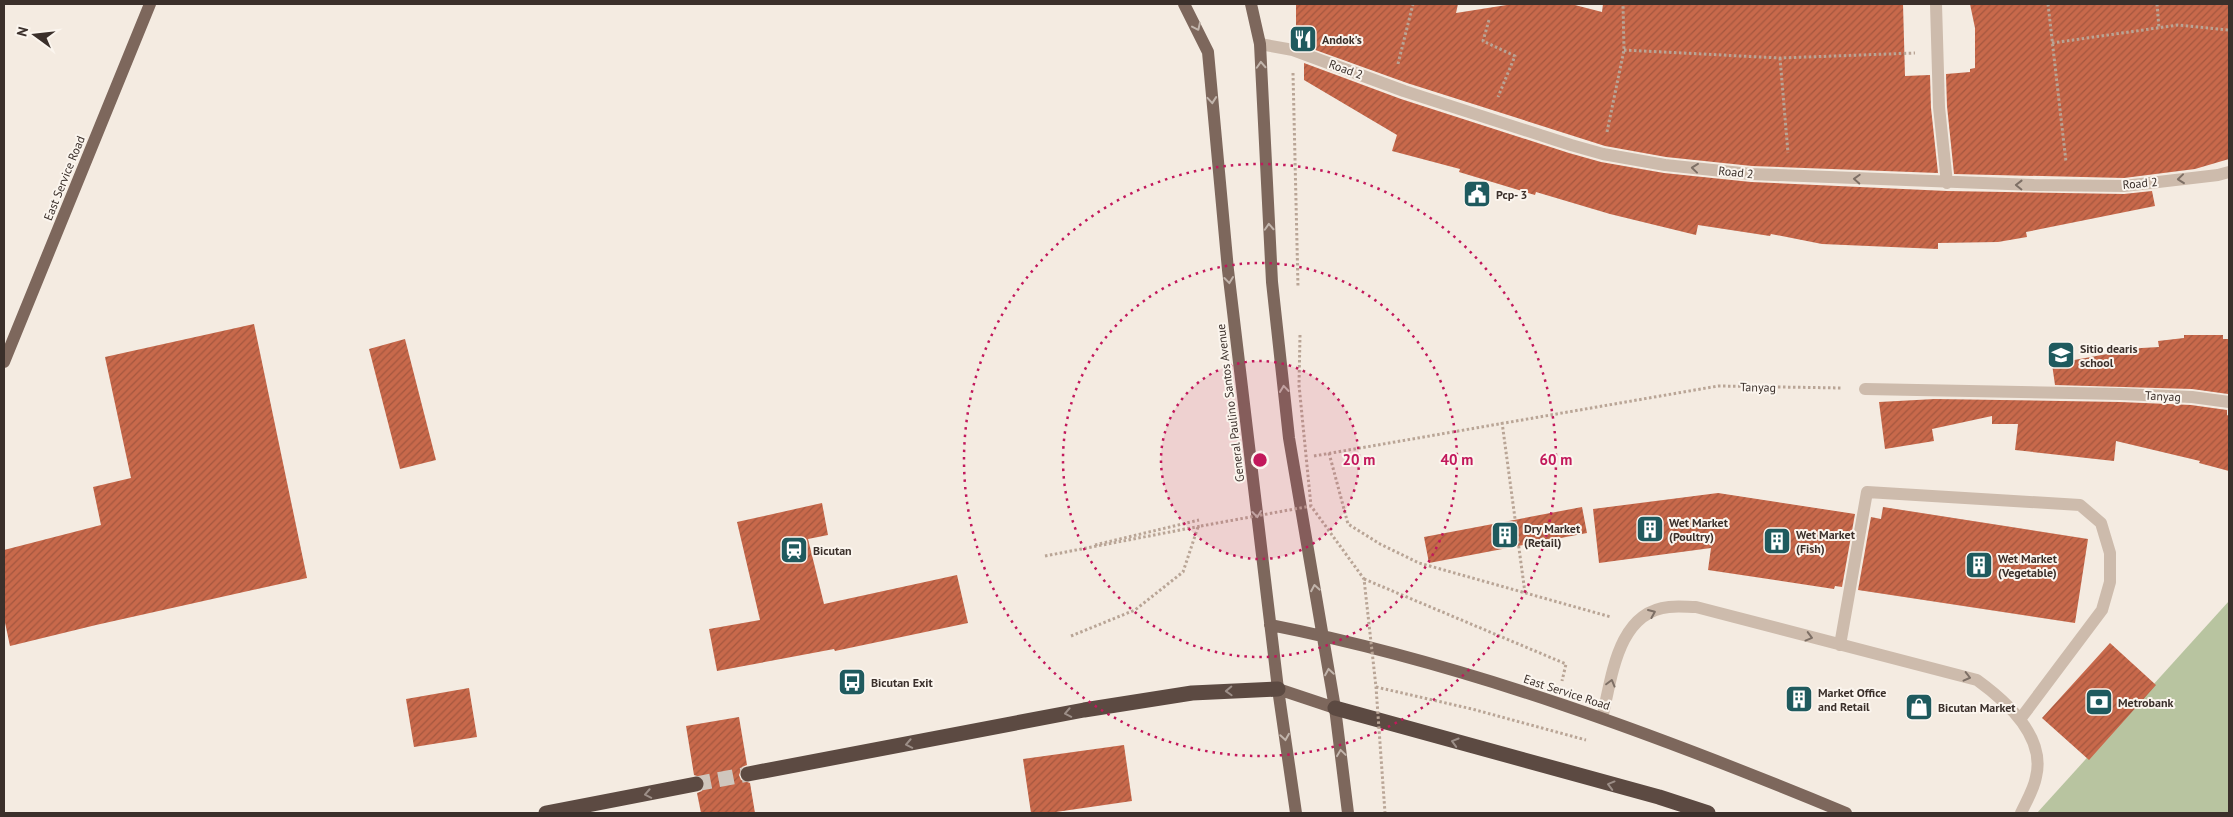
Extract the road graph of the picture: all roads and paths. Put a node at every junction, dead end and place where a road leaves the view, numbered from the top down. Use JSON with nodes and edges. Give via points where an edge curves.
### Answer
{"nodes":[{"id":1,"x":150,"y":4,"type":"edge"},
{"id":2,"x":1184,"y":4,"type":"edge"},
{"id":3,"x":1251,"y":4,"type":"edge"},
{"id":4,"x":1413,"y":4,"type":"edge"},
{"id":5,"x":1622,"y":4,"type":"edge"},
{"id":6,"x":1936,"y":4,"type":"edge"},
{"id":7,"x":2048,"y":4,"type":"edge"},
{"id":8,"x":2157,"y":4,"type":"edge"},
{"id":9,"x":1489,"y":20,"type":"dead end"},
{"id":10,"x":2159,"y":28,"type":"junction"},
{"id":11,"x":2229,"y":30,"type":"edge"},
{"id":12,"x":2052,"y":43,"type":"junction"},
{"id":13,"x":1260,"y":44,"type":"junction"},
{"id":14,"x":1624,"y":50,"type":"junction"},
{"id":15,"x":1938,"y":52,"type":"junction"},
{"id":16,"x":1780,"y":58,"type":"junction"},
{"id":17,"x":1293,"y":69,"type":"dead end"},
{"id":18,"x":1392,"y":86,"type":"junction"},
{"id":19,"x":1489,"y":119,"type":"junction"},
{"id":20,"x":1603,"y":154,"type":"junction"},
{"id":21,"x":2229,"y":172,"type":"edge"},
{"id":22,"x":1790,"y":176,"type":"junction"},
{"id":23,"x":1947,"y":183,"type":"junction"},
{"id":24,"x":2069,"y":185,"type":"junction"},
{"id":25,"x":1299,"y":296,"type":"dead end"},
{"id":26,"x":1299,"y":325,"type":"dead end"},
{"id":27,"x":4,"y":362,"type":"edge"},
{"id":28,"x":1865,"y":389,"type":"joint"},
{"id":29,"x":2229,"y":402,"type":"edge"},
{"id":30,"x":1502,"y":422,"type":"junction"},
{"id":31,"x":1328,"y":453,"type":"junction"},
{"id":32,"x":1292,"y":460,"type":"junction"},
{"id":33,"x":1311,"y":506,"type":"junction"},
{"id":34,"x":1199,"y":520,"type":"dead end"},
{"id":35,"x":1198,"y":527,"type":"junction"},
{"id":36,"x":1364,"y":579,"type":"junction"},
{"id":37,"x":1525,"y":593,"type":"junction"},
{"id":38,"x":1634,"y":623,"type":"junction"},
{"id":39,"x":1270,"y":625,"type":"junction"},
{"id":40,"x":1071,"y":636,"type":"dead end"},
{"id":41,"x":1324,"y":636,"type":"junction"},
{"id":42,"x":1840,"y":645,"type":"junction"},
{"id":43,"x":1566,"y":664,"type":"dead end"},
{"id":44,"x":1376,"y":687,"type":"junction"},
{"id":45,"x":1278,"y":689,"type":"junction"},
{"id":46,"x":1335,"y":708,"type":"junction"},
{"id":47,"x":1602,"y":718,"type":"junction"},
{"id":48,"x":2021,"y":718,"type":"junction"},
{"id":49,"x":748,"y":774,"type":"tunnel mouth"},
{"id":50,"x":696,"y":784,"type":"tunnel mouth"},
{"id":51,"x":1295,"y":809,"type":"edge"},
{"id":52,"x":546,"y":813,"type":"edge"},
{"id":53,"x":1348,"y":813,"type":"edge"},
{"id":54,"x":1385,"y":813,"type":"edge"},
{"id":55,"x":1708,"y":813,"type":"edge"},
{"id":56,"x":1846,"y":813,"type":"edge"},
{"id":57,"x":2021,"y":813,"type":"edge"}],
"edges":[{"from":1,"to":27,"type":"main road","name":"East Service Road"},
{"from":2,"to":39,"type":"main road","name":"General Paulino Santos Avenue","one_way":true,"via":[[1208,52],[1228,270]]},
{"from":3,"to":13,"type":"main road"},
{"from":4,"to":18,"type":"path"},
{"from":5,"to":14,"type":"path"},
{"from":6,"to":15,"type":"street"},
{"from":7,"to":12,"type":"path"},
{"from":8,"to":10,"type":"path"},
{"from":9,"to":19,"type":"path","via":[[1483,41],[1515,56]]},
{"from":10,"to":11,"type":"path","via":[[2178,25]]},
{"from":10,"to":12,"type":"path"},
{"from":12,"to":24,"type":"path"},
{"from":13,"to":18,"type":"street","name":"Road 2","via":[[1293,50]]},
{"from":32,"to":13,"type":"main road","one_way":true,"via":[[1272,282]]},
{"from":14,"to":16,"type":"path"},
{"from":14,"to":20,"type":"path"},
{"from":15,"to":16,"type":"path"},
{"from":15,"to":23,"type":"street","via":[[1939,107]]},
{"from":16,"to":22,"type":"path"},
{"from":17,"to":25,"type":"path"},
{"from":18,"to":19,"type":"street","name":"Road 2"},
{"from":19,"to":20,"type":"street","name":"Road 2"},
{"from":22,"to":20,"type":"street","name":"Road 2","one_way":true,"via":[[1665,165]]},
{"from":21,"to":24,"type":"street","name":"Road 2","one_way":true,"via":[[2124,186]]},
{"from":23,"to":22,"type":"street","name":"Road 2","one_way":true},
{"from":24,"to":23,"type":"street","name":"Road 2","one_way":true},
{"from":26,"to":33,"type":"path","bridge":true,"via":[[1299,385]]},
{"from":28,"to":29,"type":"street","name":"Tanyag","via":[[2120,394]]},
{"from":28,"to":30,"type":"path","name":"Tanyag","via":[[1718,386]]},
{"from":30,"to":31,"type":"path","name":"Tanyag"},
{"from":30,"to":37,"type":"path"},
{"from":31,"to":32,"type":"path","name":"Tanyag"},
{"from":31,"to":37,"type":"path","via":[[1348,524],[1419,563]]},
{"from":41,"to":32,"type":"main road","one_way":true},
{"from":33,"to":35,"type":"path","bridge":true},
{"from":33,"to":36,"type":"path","bridge":true},
{"from":34,"to":35,"type":"path","via":[[1045,556]]},
{"from":35,"to":40,"type":"path","via":[[1183,572],[1135,610]]},
{"from":36,"to":43,"type":"path"},
{"from":36,"to":44,"type":"path","bridge":true},
{"from":37,"to":38,"type":"path"},
{"from":38,"to":42,"type":"street","one_way":true,"via":[[1648,613],[1668,606],[1696,608]]},
{"from":47,"to":38,"type":"street","one_way":true,"via":[[1620,647]]},
{"from":39,"to":41,"type":"main road","name":"East Service Road"},
{"from":39,"to":45,"type":"main road","name":"General Paulino Santos Avenue"},
{"from":46,"to":41,"type":"main road","one_way":true},
{"from":41,"to":47,"type":"main road","name":"East Service Road"},
{"from":42,"to":48,"type":"street","one_way":true,"via":[[1977,680],[2000,696]]},
{"from":42,"to":48,"type":"street","via":[[1866,492],[2080,505],[2101,523],[2110,553],[2110,582],[2102,610]]},
{"from":44,"to":47,"type":"path","via":[[1589,741]]},
{"from":44,"to":54,"type":"path","bridge":true},
{"from":45,"to":46,"type":"main road"},
{"from":45,"to":49,"type":"highway","one_way":true,"via":[[1192,693],[1084,710]]},
{"from":45,"to":51,"type":"main road","name":"General Paulino Santos Avenue","one_way":true},
{"from":53,"to":46,"type":"main road","one_way":true},
{"from":55,"to":46,"type":"highway","one_way":true},
{"from":47,"to":56,"type":"main road","name":"East Service Road"},
{"from":48,"to":57,"type":"street","via":[[2038,758],[2036,777]]},
{"from":50,"to":52,"type":"highway","one_way":true}]}
